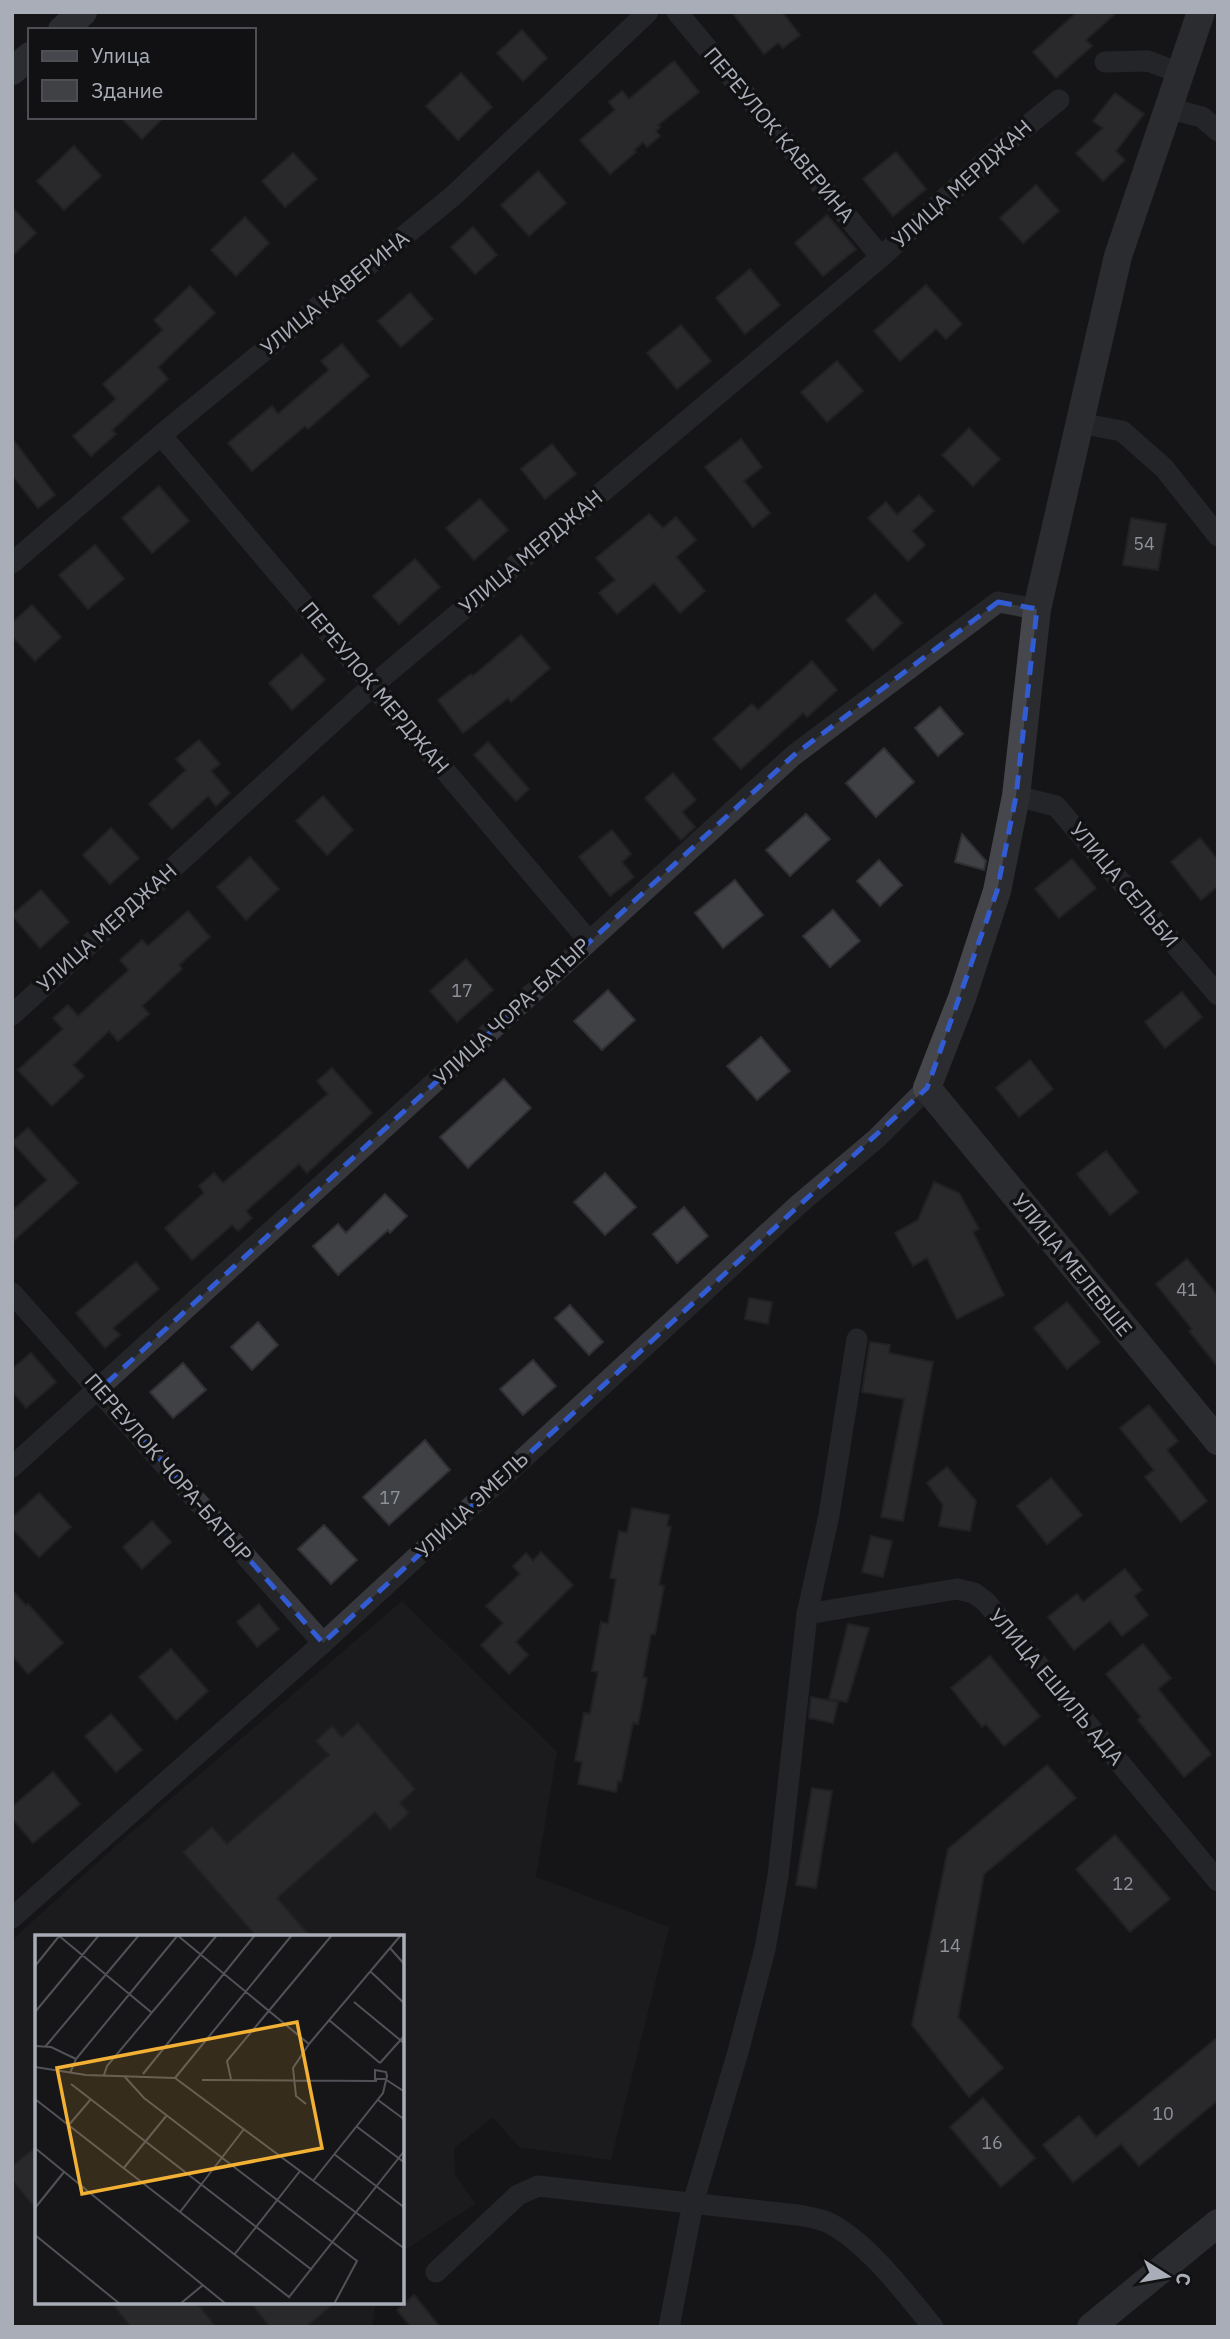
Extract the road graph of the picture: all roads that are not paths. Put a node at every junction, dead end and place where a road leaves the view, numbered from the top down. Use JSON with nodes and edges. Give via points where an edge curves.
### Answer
{"nodes":[{"id":1,"x":83,"y":12,"type":"edge"},
{"id":2,"x":648,"y":12,"type":"edge"},
{"id":3,"x":677,"y":12,"type":"edge"},
{"id":4,"x":1201,"y":12,"type":"edge"},
{"id":5,"x":64,"y":28,"type":"edge"},
{"id":6,"x":28,"y":58,"type":"edge"},
{"id":7,"x":1105,"y":62,"type":"dead end"},
{"id":8,"x":12,"y":71,"type":"edge"},
{"id":9,"x":1180,"y":73,"type":"junction"},
{"id":10,"x":1059,"y":100,"type":"dead end"},
{"id":11,"x":1167,"y":108,"type":"junction"},
{"id":12,"x":1218,"y":131,"type":"edge"},
{"id":13,"x":881,"y":257,"type":"junction"},
{"id":14,"x":1079,"y":423,"type":"junction"},
{"id":15,"x":161,"y":435,"type":"junction"},
{"id":16,"x":1218,"y":536,"type":"edge"},
{"id":17,"x":12,"y":563,"type":"edge"},
{"id":18,"x":1037,"y":609,"type":"junction"},
{"id":19,"x":372,"y":686,"type":"junction"},
{"id":20,"x":1016,"y":796,"type":"junction"},
{"id":21,"x":589,"y":940,"type":"junction"},
{"id":22,"x":1218,"y":996,"type":"edge"},
{"id":23,"x":12,"y":1015,"type":"edge"},
{"id":24,"x":927,"y":1088,"type":"junction"},
{"id":25,"x":12,"y":1293,"type":"edge"},
{"id":26,"x":857,"y":1339,"type":"dead end"},
{"id":27,"x":99,"y":1390,"type":"junction"},
{"id":28,"x":1218,"y":1441,"type":"edge"},
{"id":29,"x":12,"y":1467,"type":"edge"},
{"id":30,"x":807,"y":1614,"type":"junction"},
{"id":31,"x":323,"y":1643,"type":"junction"},
{"id":32,"x":1218,"y":1881,"type":"edge"},
{"id":33,"x":12,"y":1918,"type":"edge"},
{"id":34,"x":693,"y":2203,"type":"junction"},
{"id":35,"x":1218,"y":2224,"type":"edge"},
{"id":36,"x":436,"y":2272,"type":"dead end"},
{"id":37,"x":669,"y":2327,"type":"edge"},
{"id":38,"x":933,"y":2327,"type":"edge"},
{"id":39,"x":1091,"y":2327,"type":"edge"}],
"edges":[{"from":1,"to":5,"type":"street"},
{"from":2,"to":15,"type":"street","name":"УЛИЦА КАВЕРИНА","via":[[453,196]]},
{"from":3,"to":13,"type":"street","name":"ПЕРЕУЛОК КАВЕРИНА"},
{"from":4,"to":9,"type":"street"},
{"from":6,"to":8,"type":"street"},
{"from":7,"to":9,"type":"street","via":[[1148,61]]},
{"from":9,"to":11,"type":"street"},
{"from":10,"to":13,"type":"street","name":"УЛИЦА МЕРДЖАН"},
{"from":11,"to":12,"type":"street","via":[[1202,117]]},
{"from":11,"to":14,"type":"street","via":[[1118,256]]},
{"from":13,"to":19,"type":"street","name":"УЛИЦА МЕРДЖАН"},
{"from":14,"to":16,"type":"street","via":[[1122,431],[1164,468]]},
{"from":14,"to":18,"type":"street"},
{"from":15,"to":17,"type":"street","name":"УЛИЦА КАВЕРИНА"},
{"from":15,"to":19,"type":"street","name":"ПЕРЕУЛОК МЕРДЖАН"},
{"from":18,"to":20,"type":"street"},
{"from":18,"to":21,"type":"street","name":"УЛИЦА ЧОРА-БАТЫР","via":[[998,602],[794,755]]},
{"from":19,"to":21,"type":"street","name":"ПЕРЕУЛОК МЕРДЖАН"},
{"from":19,"to":23,"type":"street","name":"УЛИЦА МЕРДЖАН"},
{"from":20,"to":22,"type":"street","name":"УЛИЦА СЕЛЬБИ","via":[[1056,806]]},
{"from":20,"to":24,"type":"street","via":[[997,891]]},
{"from":21,"to":27,"type":"street","name":"УЛИЦА ЧОРА-БАТЫР"},
{"from":24,"to":28,"type":"street","name":"УЛИЦА МЕЛЕВШЕ"},
{"from":24,"to":31,"type":"street","name":"УЛИЦА ЭМЕЛЬ"},
{"from":25,"to":27,"type":"street","name":"ПЕРЕУЛОК ЧОРА-БАТЫР"},
{"from":26,"to":30,"type":"street","via":[[829,1515]]},
{"from":27,"to":29,"type":"street","name":"УЛИЦА ЧОРА-БАТЫР"},
{"from":27,"to":31,"type":"street","name":"ПЕРЕУЛОК ЧОРА-БАТЫР"},
{"from":30,"to":32,"type":"street","name":"УЛИЦА ЕШИЛЬ АДА","via":[[957,1589],[974,1593]]},
{"from":30,"to":34,"type":"street","via":[[778,1876],[765,1949]]},
{"from":31,"to":33,"type":"street","name":"УЛИЦА ЭМЕЛЬ"},
{"from":34,"to":36,"type":"street","via":[[538,2186],[518,2195]]},
{"from":34,"to":37,"type":"street"},
{"from":34,"to":38,"type":"street","via":[[828,2222],[851,2236]]},
{"from":35,"to":39,"type":"street"}]}
